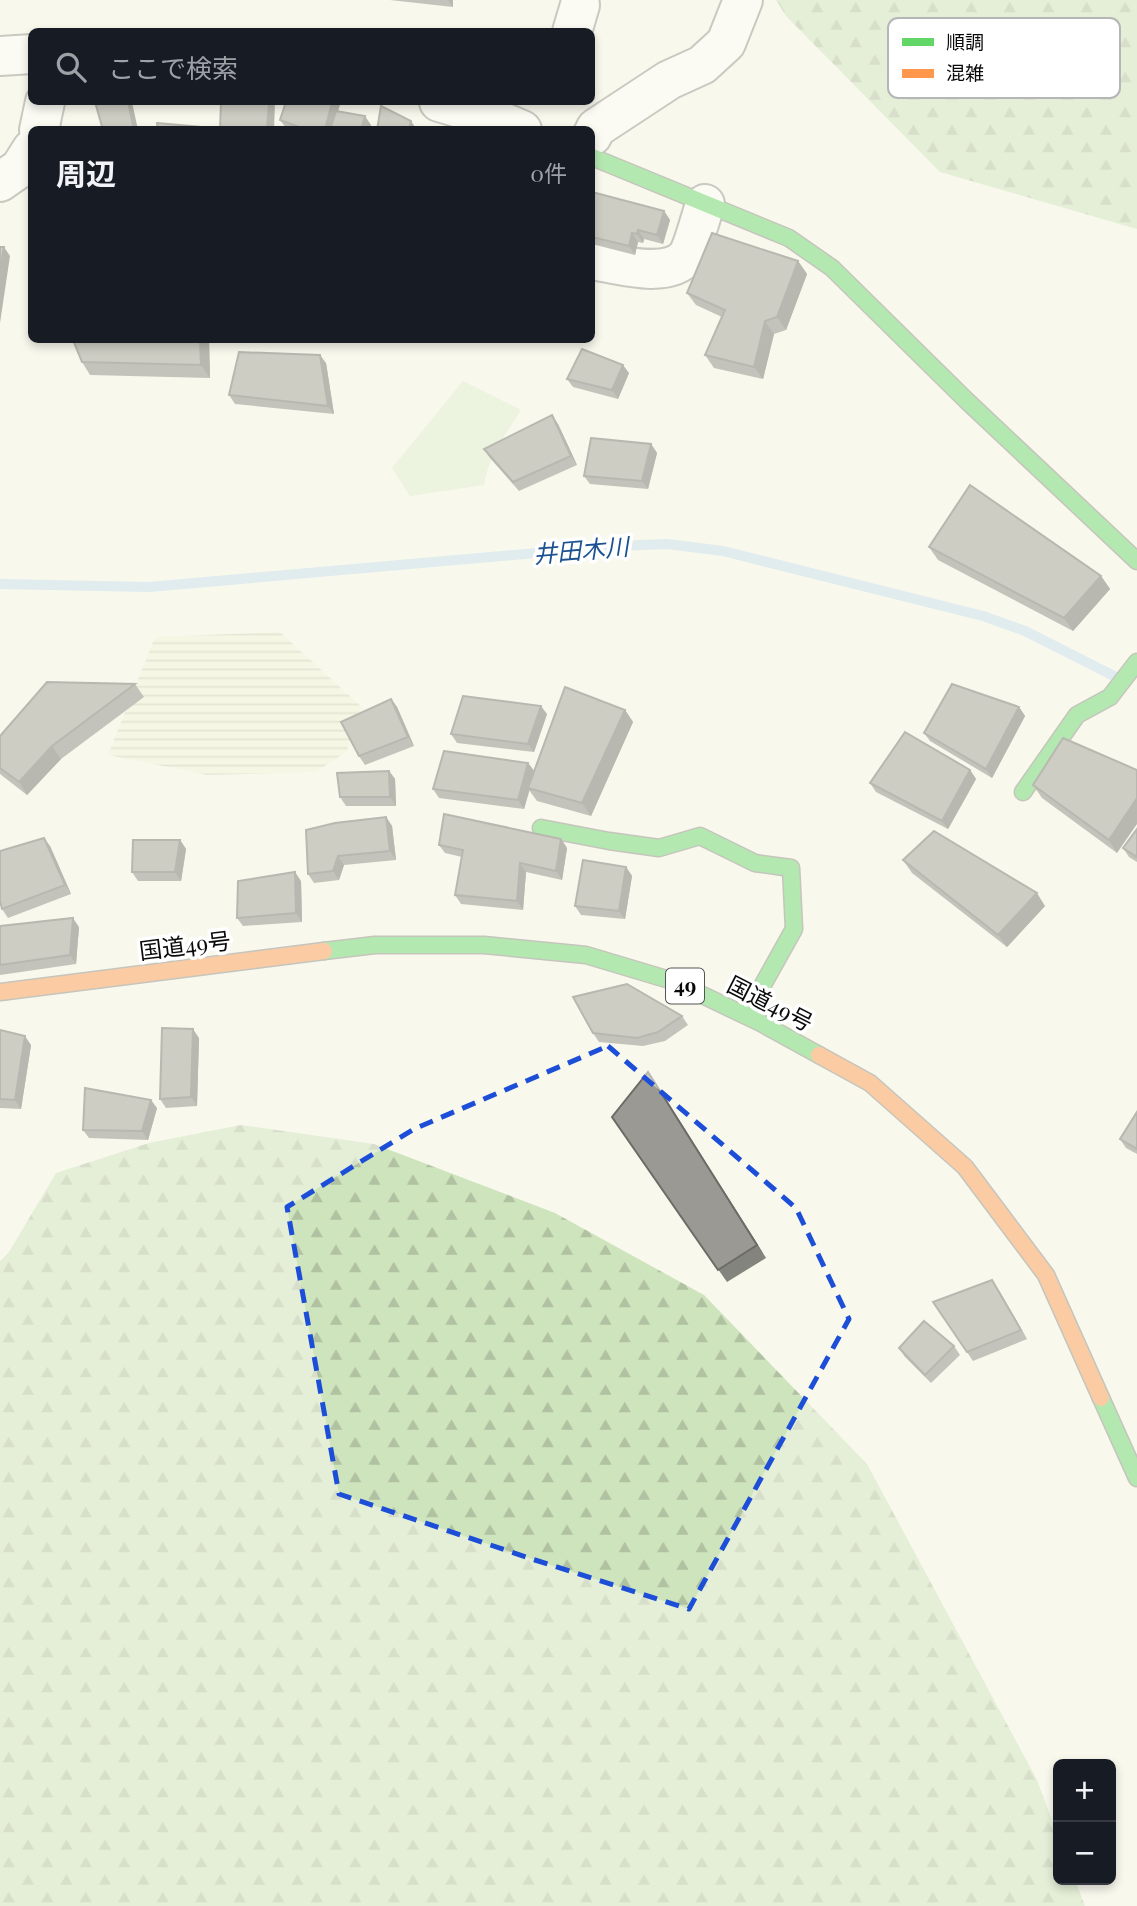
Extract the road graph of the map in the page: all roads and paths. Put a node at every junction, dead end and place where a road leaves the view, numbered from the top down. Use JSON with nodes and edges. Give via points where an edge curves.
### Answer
{"nodes":[{"id":1,"x":743,"y":0,"type":"edge"},
{"id":2,"x":28,"y":54,"type":"edge"},
{"id":3,"x":0,"y":57,"type":"edge"},
{"id":4,"x":44,"y":105,"type":"edge"},
{"id":5,"x":454,"y":105,"type":"edge"},
{"id":6,"x":514,"y":117,"type":"edge"},
{"id":7,"x":40,"y":126,"type":"edge"},
{"id":8,"x":595,"y":131,"type":"edge"},
{"id":9,"x":28,"y":155,"type":"edge"},
{"id":10,"x":595,"y":158,"type":"edge"},
{"id":11,"x":0,"y":182,"type":"edge"},
{"id":12,"x":705,"y":204,"type":"junction"},
{"id":13,"x":595,"y":261,"type":"edge"},
{"id":14,"x":1137,"y":561,"type":"edge"},
{"id":15,"x":1134,"y":666,"type":"edge"},
{"id":16,"x":1023,"y":792,"type":"dead end"},
{"id":17,"x":541,"y":828,"type":"dead end"},
{"id":18,"x":0,"y":992,"type":"edge"},
{"id":19,"x":746,"y":1016,"type":"junction"},
{"id":20,"x":1137,"y":1478,"type":"edge"}],
"edges":[{"from":1,"to":8,"type":"street","via":[[726,43],[702,65],[669,80]]},
{"from":2,"to":3,"type":"street"},
{"from":4,"to":7,"type":"street"},
{"from":5,"to":6,"type":"street"},
{"from":9,"to":11,"type":"street","via":[[20,168]]},
{"from":10,"to":12,"type":"main road"},
{"from":12,"to":13,"type":"street","via":[[688,256],[673,266],[648,270]]},
{"from":12,"to":14,"type":"main road","via":[[789,238],[832,268]]},
{"from":15,"to":16,"type":"main road","via":[[1110,697],[1077,715]]},
{"from":17,"to":19,"type":"main road","via":[[659,848],[700,836],[755,863],[791,868],[794,929]]},
{"from":18,"to":19,"type":"main road","name":"国道49号","number":"49","via":[[375,945],[484,945],[586,955],[673,981]]},
{"from":19,"to":20,"type":"main road","name":"国道49号","number":"49","via":[[870,1083],[965,1167],[1046,1275]]}]}
